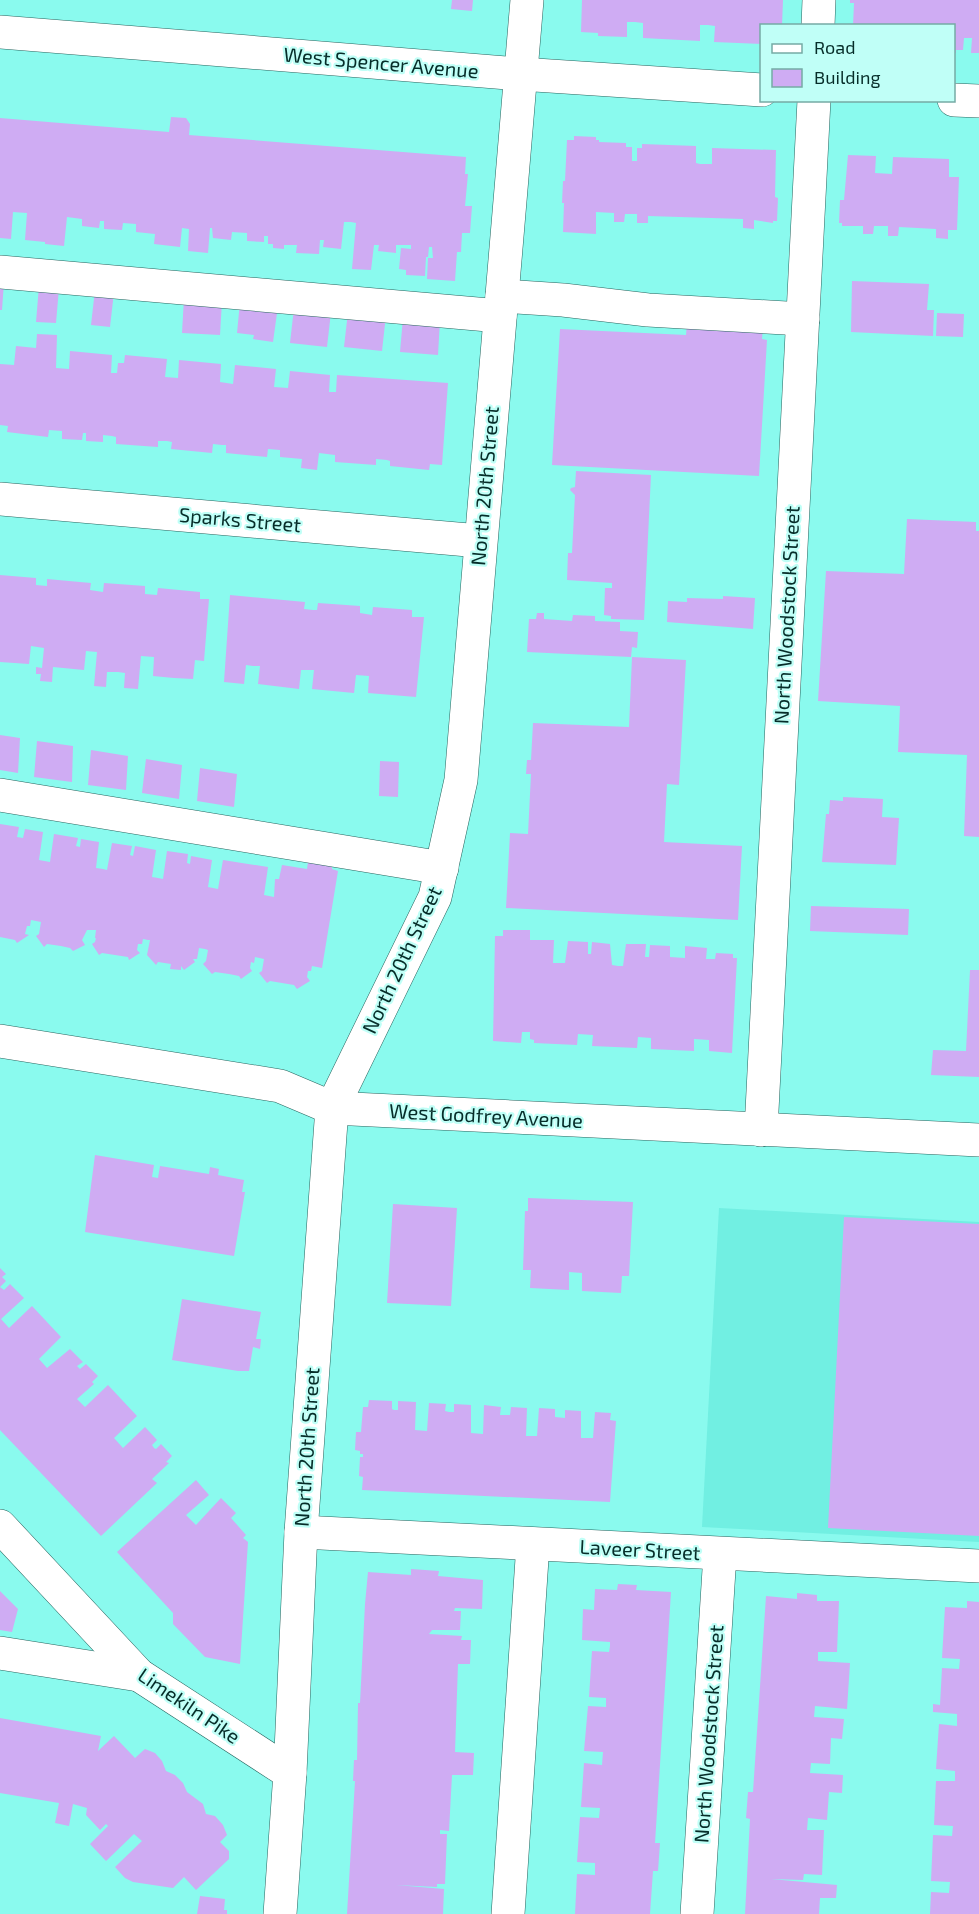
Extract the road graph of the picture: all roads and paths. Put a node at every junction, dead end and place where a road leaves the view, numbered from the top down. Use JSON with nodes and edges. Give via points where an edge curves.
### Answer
{"nodes":[{"id":1,"x":527,"y":0,"type":"edge"},
{"id":2,"x":819,"y":0,"type":"edge"},
{"id":3,"x":818,"y":24,"type":"edge"},
{"id":4,"x":0,"y":32,"type":"edge"},
{"id":5,"x":520,"y":74,"type":"junction"},
{"id":6,"x":760,"y":90,"type":"edge"},
{"id":7,"x":955,"y":100,"type":"edge"},
{"id":8,"x":979,"y":101,"type":"edge"},
{"id":9,"x":814,"y":102,"type":"edge"},
{"id":10,"x":0,"y":272,"type":"edge"},
{"id":11,"x":501,"y":306,"type":"junction"},
{"id":12,"x":803,"y":319,"type":"junction"},
{"id":13,"x":0,"y":499,"type":"edge"},
{"id":14,"x":480,"y":541,"type":"junction"},
{"id":15,"x":0,"y":795,"type":"edge"},
{"id":16,"x":442,"y":868,"type":"junction"},
{"id":17,"x":0,"y":1041,"type":"edge"},
{"id":18,"x":332,"y":1108,"type":"junction"},
{"id":19,"x":761,"y":1130,"type":"junction"},
{"id":20,"x":979,"y":1140,"type":"edge"},
{"id":21,"x":0,"y":1526,"type":"edge"},
{"id":22,"x":301,"y":1532,"type":"junction"},
{"id":23,"x":533,"y":1544,"type":"junction"},
{"id":24,"x":720,"y":1554,"type":"junction"},
{"id":25,"x":979,"y":1566,"type":"edge"},
{"id":26,"x":0,"y":1653,"type":"edge"},
{"id":27,"x":139,"y":1675,"type":"junction"},
{"id":28,"x":290,"y":1773,"type":"junction"},
{"id":29,"x":280,"y":1914,"type":"edge"},
{"id":30,"x":508,"y":1914,"type":"edge"},
{"id":31,"x":697,"y":1914,"type":"edge"}],
"edges":[{"from":1,"to":5,"type":"street","name":"North 20th Street"},
{"from":2,"to":3,"type":"street"},
{"from":4,"to":5,"type":"street","name":"West Spencer Avenue"},
{"from":5,"to":6,"type":"street","name":"West Spencer Avenue"},
{"from":5,"to":11,"type":"street","name":"North 20th Street"},
{"from":7,"to":8,"type":"street"},
{"from":9,"to":12,"type":"street","name":"North Woodstock Street"},
{"from":10,"to":11,"type":"street"},
{"from":11,"to":12,"type":"street","via":[[573,301],[648,310]]},
{"from":11,"to":14,"type":"street","name":"North 20th Street"},
{"from":12,"to":19,"type":"street","name":"North Woodstock Street"},
{"from":13,"to":14,"type":"street","name":"Sparks Street"},
{"from":14,"to":16,"type":"street","name":"North 20th Street","via":[[461,780]]},
{"from":15,"to":16,"type":"street"},
{"from":16,"to":18,"type":"street","name":"North 20th Street","via":[[435,897]]},
{"from":17,"to":18,"type":"street","name":"West Godfrey Avenue","via":[[280,1086]]},
{"from":18,"to":19,"type":"street","name":"West Godfrey Avenue"},
{"from":18,"to":22,"type":"street","name":"North 20th Street"},
{"from":19,"to":20,"type":"street","name":"West Godfrey Avenue"},
{"from":21,"to":27,"type":"street","name":"Limekiln Pike"},
{"from":22,"to":23,"type":"street","name":"Laveer Street"},
{"from":22,"to":28,"type":"street","name":"North 20th Street"},
{"from":23,"to":24,"type":"street","name":"Laveer Street"},
{"from":23,"to":30,"type":"street"},
{"from":24,"to":25,"type":"street","name":"Laveer Street"},
{"from":24,"to":31,"type":"street","name":"North Woodstock Street"},
{"from":26,"to":27,"type":"street"},
{"from":27,"to":28,"type":"street","name":"Limekiln Pike"},
{"from":28,"to":29,"type":"street"}]}
